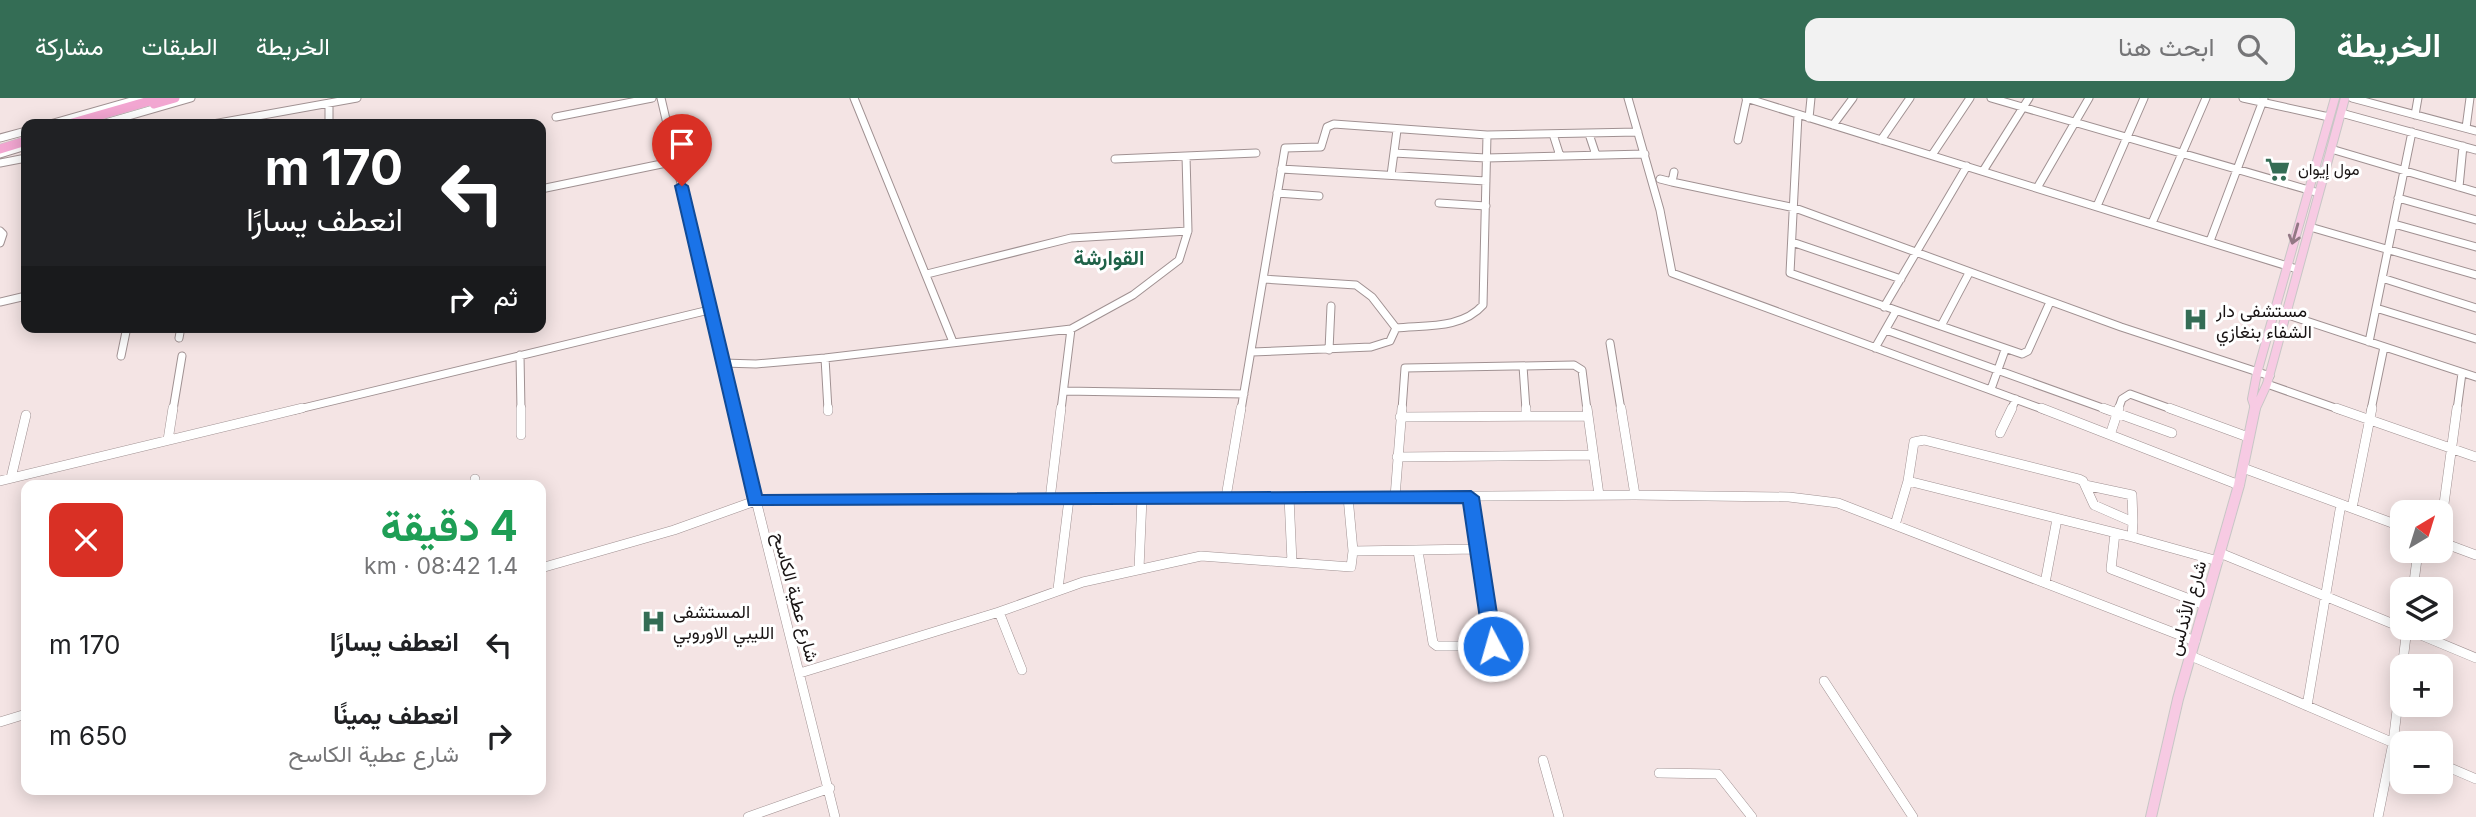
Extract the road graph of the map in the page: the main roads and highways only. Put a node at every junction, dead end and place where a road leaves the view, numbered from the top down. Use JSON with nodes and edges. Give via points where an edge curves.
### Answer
{"nodes":[{"id":1,"x":160,"y":98,"type":"edge"},
{"id":2,"x":175,"y":98,"type":"edge"},
{"id":3,"x":2335,"y":98,"type":"edge"},
{"id":4,"x":2345,"y":98,"type":"edge"},
{"id":5,"x":86,"y":119,"type":"edge"},
{"id":6,"x":102,"y":119,"type":"edge"},
{"id":7,"x":21,"y":143,"type":"edge"},
{"id":8,"x":0,"y":149,"type":"edge"},
{"id":9,"x":2255,"y":408,"type":"junction"},
{"id":10,"x":2151,"y":817,"type":"edge"}],
"edges":[{"from":1,"to":5,"type":"highway"},
{"from":2,"to":6,"type":"highway"},
{"from":3,"to":9,"type":"main road","name":"شارع الأندلس","one_way":true,"via":[[2257,373]]},
{"from":4,"to":9,"type":"main road","name":"شارع الأندلس","via":[[2269,380]]},
{"from":7,"to":8,"type":"highway"},
{"from":9,"to":10,"type":"main road","name":"شارع الأندلس","via":[[2244,468]]}]}
